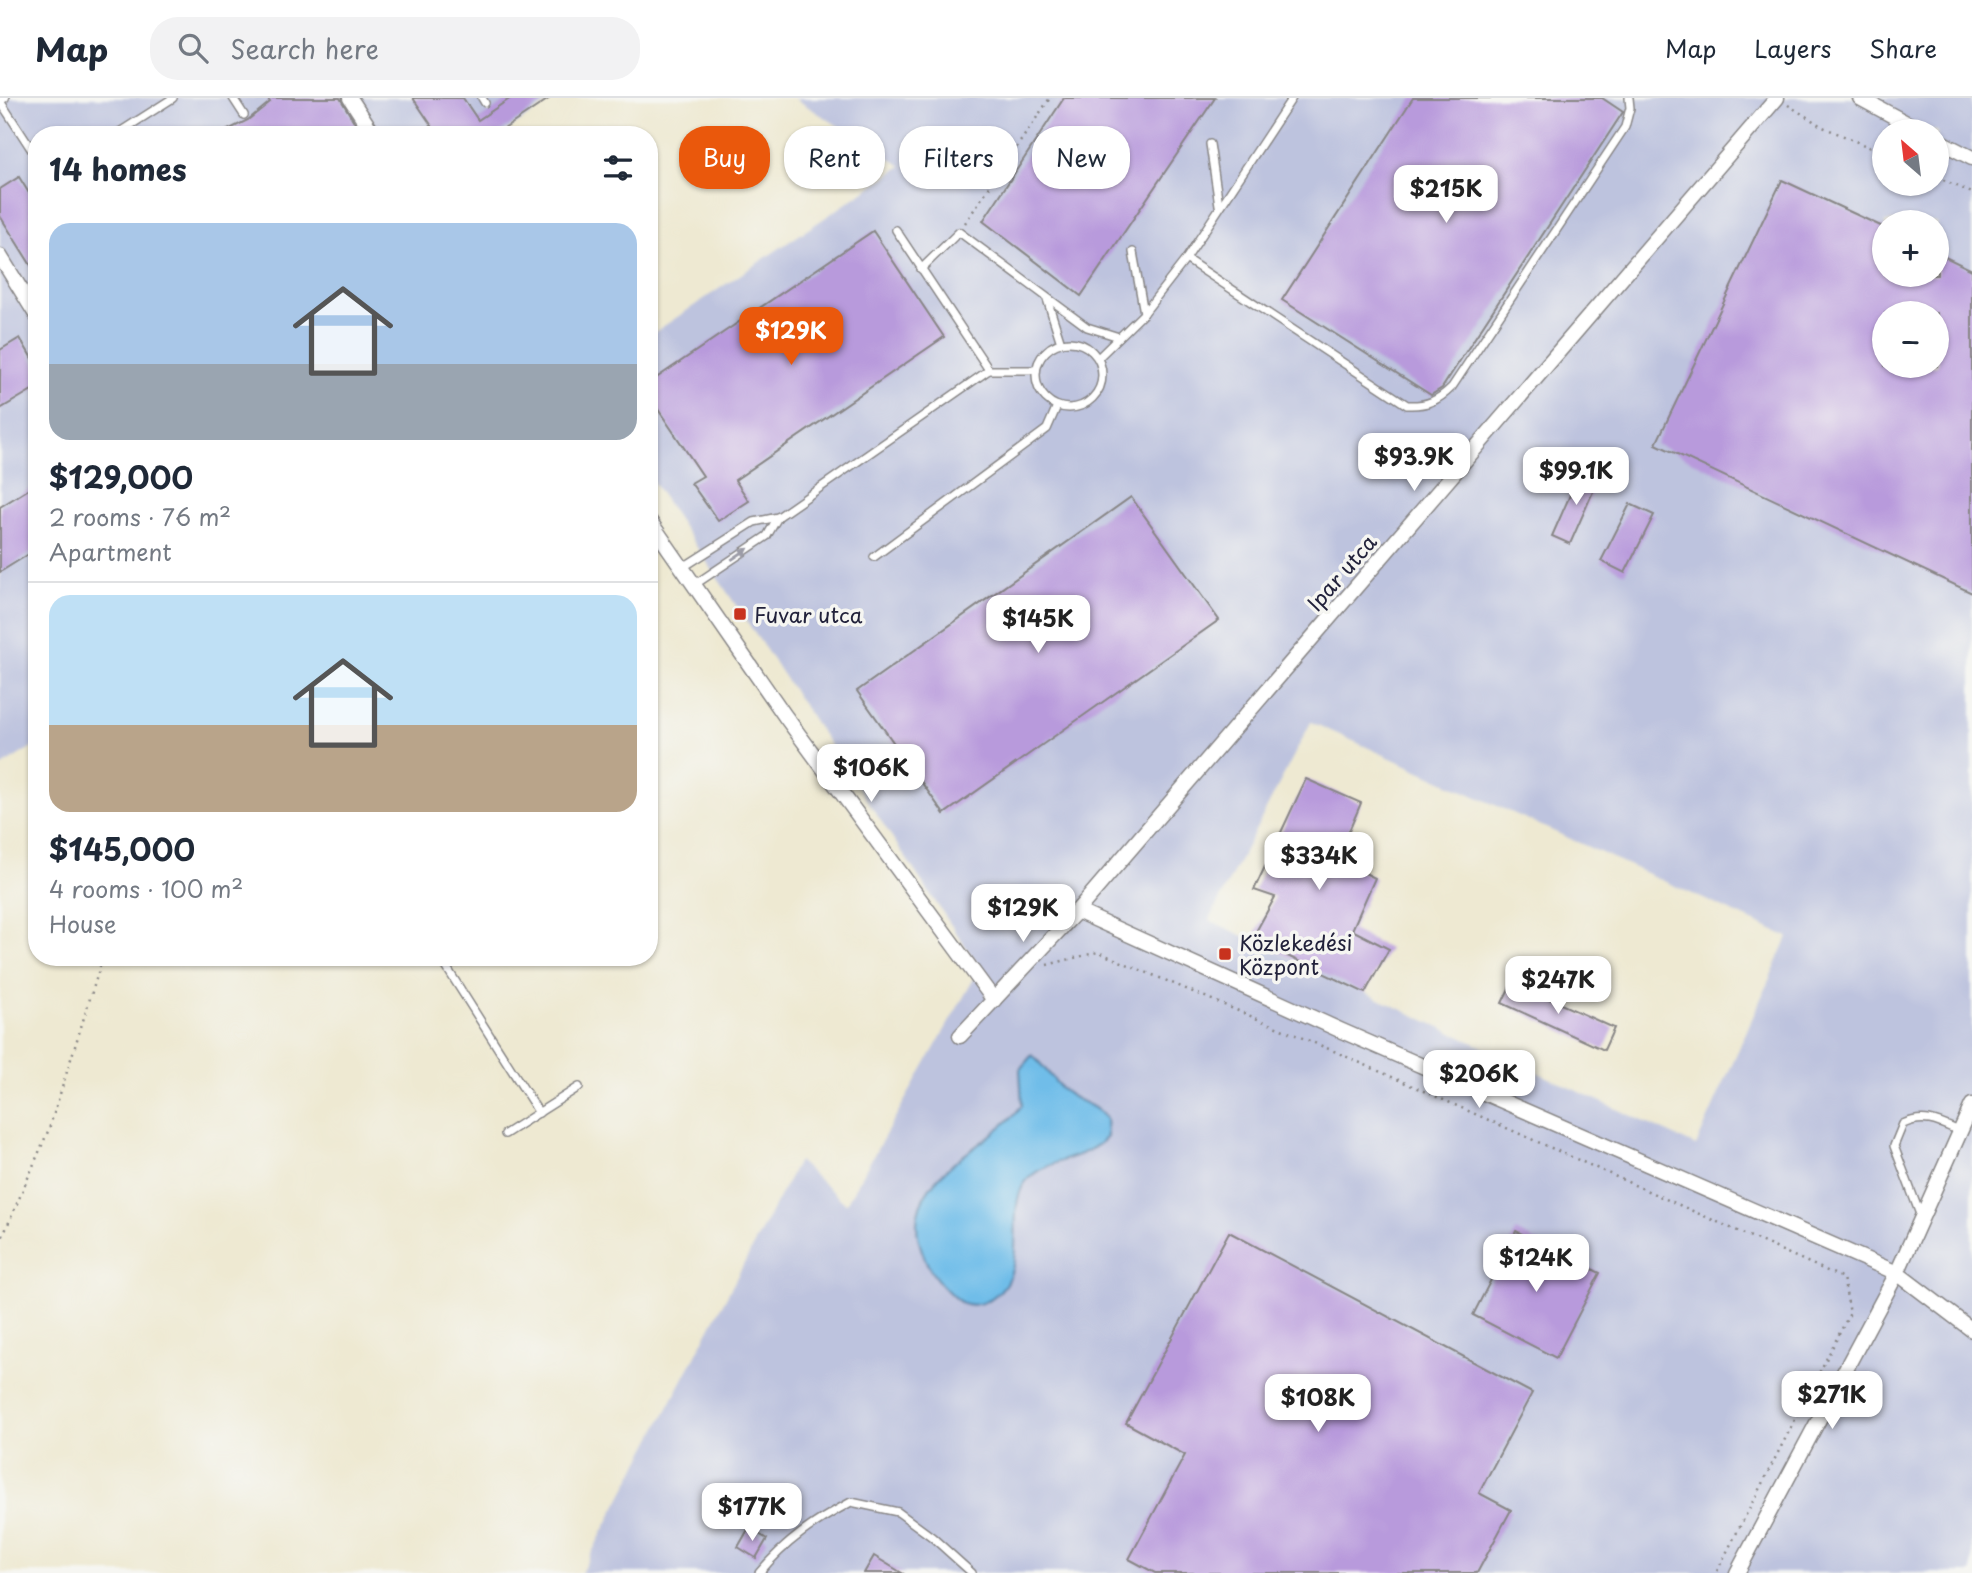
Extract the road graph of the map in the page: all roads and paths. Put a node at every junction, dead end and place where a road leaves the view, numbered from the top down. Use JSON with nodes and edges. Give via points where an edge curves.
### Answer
{"nodes":[{"id":1,"x":5,"y":98,"type":"edge"},
{"id":2,"x":173,"y":98,"type":"edge"},
{"id":3,"x":233,"y":98,"type":"edge"},
{"id":4,"x":350,"y":98,"type":"edge"},
{"id":5,"x":1050,"y":98,"type":"edge"},
{"id":6,"x":1292,"y":98,"type":"edge"},
{"id":7,"x":1629,"y":98,"type":"edge"},
{"id":8,"x":1779,"y":98,"type":"edge"},
{"id":9,"x":1860,"y":98,"type":"edge"},
{"id":10,"x":244,"y":115,"type":"dead end"},
{"id":11,"x":1899,"y":119,"type":"edge"},
{"id":12,"x":129,"y":126,"type":"edge"},
{"id":13,"x":368,"y":126,"type":"edge"},
{"id":14,"x":28,"y":144,"type":"edge"},
{"id":15,"x":1210,"y":144,"type":"dead end"},
{"id":16,"x":1950,"y":147,"type":"edge"},
{"id":17,"x":1872,"y":148,"type":"edge"},
{"id":18,"x":1972,"y":158,"type":"edge"},
{"id":19,"x":1950,"y":183,"type":"edge"},
{"id":20,"x":1972,"y":193,"type":"edge"},
{"id":21,"x":1219,"y":205,"type":"junction"},
{"id":22,"x":896,"y":230,"type":"dead end"},
{"id":23,"x":959,"y":232,"type":"junction"},
{"id":24,"x":1133,"y":252,"type":"dead end"},
{"id":25,"x":0,"y":256,"type":"edge"},
{"id":26,"x":1186,"y":259,"type":"junction"},
{"id":27,"x":921,"y":269,"type":"junction"},
{"id":28,"x":1046,"y":298,"type":"junction"},
{"id":29,"x":28,"y":301,"type":"edge"},
{"id":30,"x":1144,"y":313,"type":"junction"},
{"id":31,"x":1119,"y":337,"type":"junction"},
{"id":32,"x":1061,"y":343,"type":"junction"},
{"id":33,"x":1098,"y":358,"type":"junction"},
{"id":34,"x":989,"y":370,"type":"junction"},
{"id":35,"x":1036,"y":370,"type":"junction"},
{"id":36,"x":1057,"y":405,"type":"junction"},
{"id":37,"x":778,"y":517,"type":"junction"},
{"id":38,"x":658,"y":533,"type":"edge"},
{"id":39,"x":874,"y":557,"type":"dead end"},
{"id":40,"x":682,"y":568,"type":"junction"},
{"id":41,"x":694,"y":585,"type":"junction"},
{"id":42,"x":1077,"y":911,"type":"junction"},
{"id":43,"x":1046,"y":965,"type":"dead end"},
{"id":44,"x":100,"y":966,"type":"edge"},
{"id":45,"x":446,"y":966,"type":"edge"},
{"id":46,"x":994,"y":1000,"type":"junction"},
{"id":47,"x":960,"y":1037,"type":"dead end"},
{"id":48,"x":579,"y":1087,"type":"dead end"},
{"id":49,"x":1972,"y":1105,"type":"edge"},
{"id":50,"x":539,"y":1113,"type":"junction"},
{"id":51,"x":1959,"y":1131,"type":"junction"},
{"id":52,"x":505,"y":1134,"type":"dead end"},
{"id":53,"x":1921,"y":1217,"type":"junction"},
{"id":54,"x":0,"y":1242,"type":"edge"},
{"id":55,"x":1896,"y":1273,"type":"junction"},
{"id":56,"x":1972,"y":1330,"type":"edge"},
{"id":57,"x":759,"y":1573,"type":"edge"},
{"id":58,"x":972,"y":1573,"type":"edge"},
{"id":59,"x":1716,"y":1573,"type":"edge"},
{"id":60,"x":1737,"y":1573,"type":"edge"}],
"edges":[{"from":1,"to":14,"type":"lane","via":[[1,101]]},
{"from":2,"to":12,"type":"lane"},
{"from":3,"to":10,"type":"lane"},
{"from":4,"to":13,"type":"street"},
{"from":5,"to":23,"type":"path"},
{"from":6,"to":21,"type":"lane"},
{"from":7,"to":26,"type":"lane","via":[[1626,127],[1452,387],[1433,402],[1407,405]]},
{"from":8,"to":17,"type":"path","via":[[1823,127]]},
{"from":8,"to":42,"type":"street","name":"Ipar utca"},
{"from":9,"to":11,"type":"street"},
{"from":15,"to":21,"type":"lane"},
{"from":16,"to":18,"type":"street"},
{"from":19,"to":20,"type":"path"},
{"from":21,"to":26,"type":"lane"},
{"from":22,"to":27,"type":"lane"},
{"from":23,"to":27,"type":"lane"},
{"from":23,"to":28,"type":"lane"},
{"from":24,"to":30,"type":"lane"},
{"from":25,"to":29,"type":"street"},
{"from":26,"to":30,"type":"lane"},
{"from":27,"to":34,"type":"lane"},
{"from":28,"to":31,"type":"lane","via":[[1087,327]]},
{"from":28,"to":32,"type":"lane"},
{"from":30,"to":31,"type":"lane"},
{"from":31,"to":33,"type":"lane"},
{"from":32,"to":33,"type":"lane","via":[[1082,344]]},
{"from":32,"to":35,"type":"lane","via":[[1046,351]]},
{"from":33,"to":36,"type":"lane","via":[[1102,373],[1096,394],[1079,406]]},
{"from":34,"to":35,"type":"lane"},
{"from":34,"to":37,"type":"lane"},
{"from":35,"to":36,"type":"lane","via":[[1041,392]]},
{"from":36,"to":39,"type":"lane","via":[[1047,429]]},
{"from":37,"to":40,"type":"lane","via":[[754,522]]},
{"from":41,"to":37,"type":"lane","one_way":true,"via":[[767,536]]},
{"from":38,"to":40,"type":"street"},
{"from":40,"to":41,"type":"street"},
{"from":41,"to":46,"type":"street"},
{"from":42,"to":46,"type":"street","name":"Ipar utca"},
{"from":42,"to":55,"type":"street"},
{"from":43,"to":59,"type":"path","via":[[1097,952],[1336,1052],[1843,1278],[1850,1313]]},
{"from":44,"to":54,"type":"path","via":[[49,1129]]},
{"from":45,"to":50,"type":"lane"},
{"from":46,"to":47,"type":"street","name":"Ipar utca"},
{"from":48,"to":50,"type":"lane"},
{"from":49,"to":51,"type":"street"},
{"from":50,"to":52,"type":"lane"},
{"from":51,"to":53,"type":"street"},
{"from":51,"to":53,"type":"lane","via":[[1930,1119],[1916,1118],[1903,1124],[1894,1146]]},
{"from":53,"to":55,"type":"street"},
{"from":55,"to":56,"type":"street"},
{"from":55,"to":60,"type":"street"},
{"from":57,"to":58,"type":"lane","via":[[809,1524],[851,1502],[898,1512]]}]}
